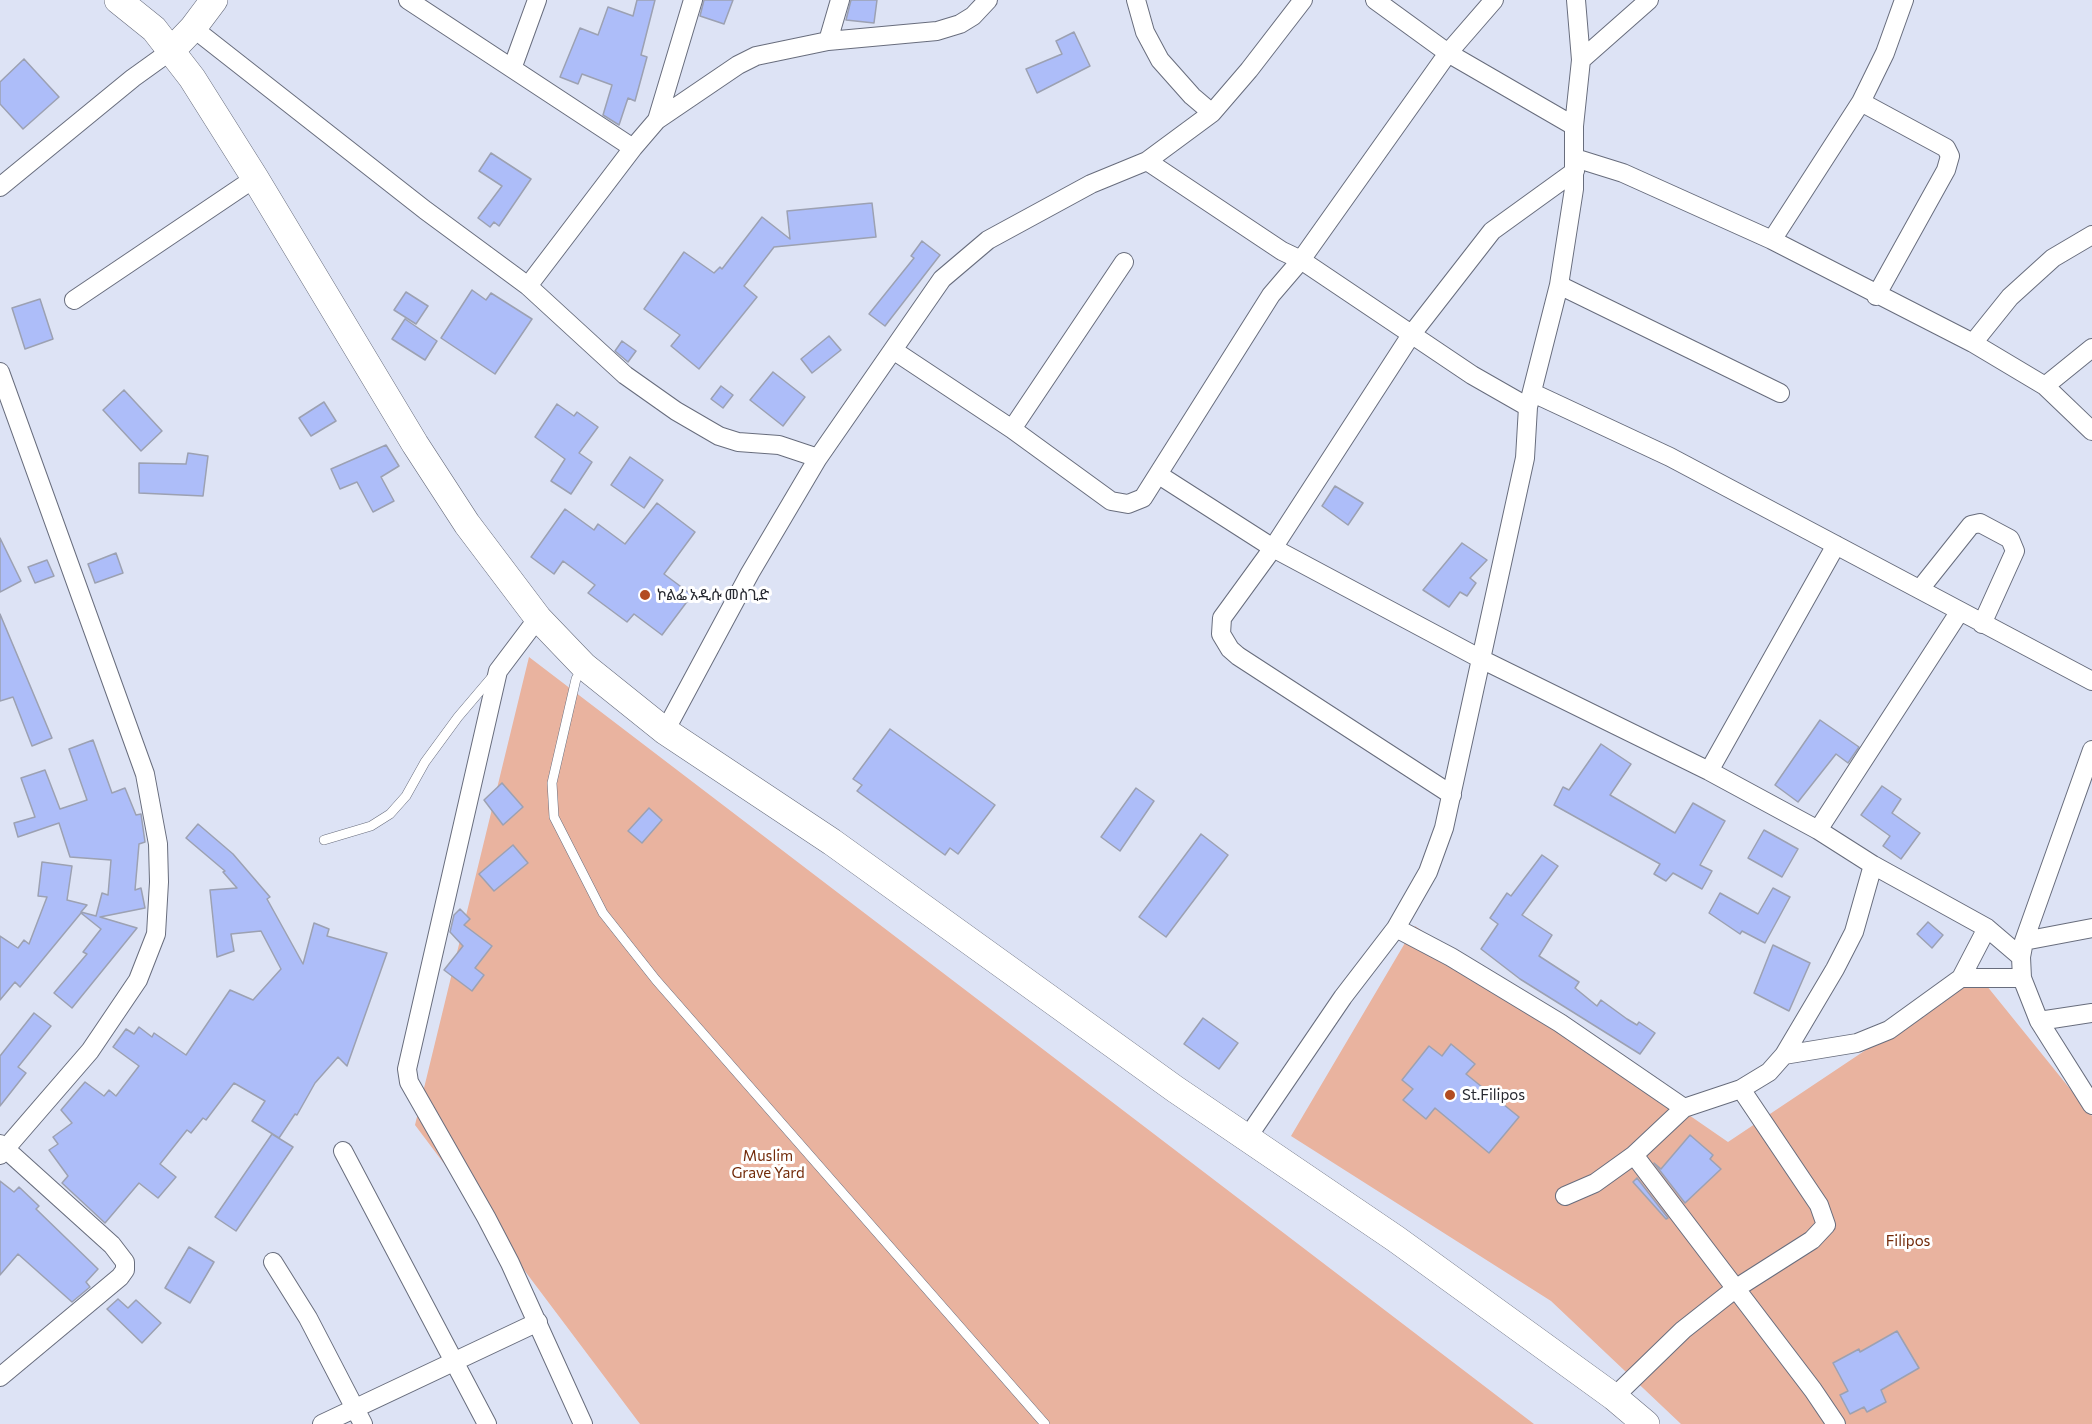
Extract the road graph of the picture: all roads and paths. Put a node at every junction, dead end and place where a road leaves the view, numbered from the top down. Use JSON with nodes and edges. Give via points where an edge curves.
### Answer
{"nodes":[{"id":1,"x":118,"y":0,"type":"edge"},
{"id":2,"x":214,"y":0,"type":"edge"},
{"id":3,"x":408,"y":0,"type":"edge"},
{"id":4,"x":537,"y":0,"type":"edge"},
{"id":5,"x":693,"y":0,"type":"edge"},
{"id":6,"x":840,"y":0,"type":"edge"},
{"id":7,"x":988,"y":0,"type":"edge"},
{"id":8,"x":1136,"y":0,"type":"edge"},
{"id":9,"x":1303,"y":0,"type":"edge"},
{"id":10,"x":1375,"y":0,"type":"edge"},
{"id":11,"x":1494,"y":0,"type":"edge"},
{"id":12,"x":1576,"y":0,"type":"edge"},
{"id":13,"x":1649,"y":0,"type":"edge"},
{"id":14,"x":1904,"y":0,"type":"edge"},
{"id":15,"x":194,"y":28,"type":"junction"},
{"id":16,"x":828,"y":41,"type":"junction"},
{"id":17,"x":172,"y":50,"type":"junction"},
{"id":18,"x":1448,"y":53,"type":"junction"},
{"id":19,"x":1581,"y":60,"type":"junction"},
{"id":20,"x":513,"y":66,"type":"junction"},
{"id":21,"x":1861,"y":102,"type":"junction"},
{"id":22,"x":1212,"y":113,"type":"junction"},
{"id":23,"x":657,"y":120,"type":"junction"},
{"id":24,"x":1574,"y":126,"type":"junction"},
{"id":25,"x":633,"y":148,"type":"junction"},
{"id":26,"x":1147,"y":161,"type":"junction"},
{"id":27,"x":1575,"y":164,"type":"junction"},
{"id":28,"x":255,"y":178,"type":"junction"},
{"id":29,"x":0,"y":186,"type":"edge"},
{"id":30,"x":2092,"y":235,"type":"edge"},
{"id":31,"x":1772,"y":240,"type":"junction"},
{"id":32,"x":1301,"y":260,"type":"junction"},
{"id":33,"x":1124,"y":262,"type":"dead end"},
{"id":34,"x":1559,"y":285,"type":"junction"},
{"id":35,"x":528,"y":286,"type":"junction"},
{"id":36,"x":1876,"y":296,"type":"junction"},
{"id":37,"x":74,"y":300,"type":"dead end"},
{"id":38,"x":1411,"y":334,"type":"junction"},
{"id":39,"x":1973,"y":344,"type":"junction"},
{"id":40,"x":2092,"y":348,"type":"edge"},
{"id":41,"x":893,"y":350,"type":"junction"},
{"id":42,"x":0,"y":372,"type":"edge"},
{"id":43,"x":2045,"y":386,"type":"junction"},
{"id":44,"x":1780,"y":393,"type":"dead end"},
{"id":45,"x":1530,"y":400,"type":"junction"},
{"id":46,"x":1012,"y":429,"type":"junction"},
{"id":47,"x":2092,"y":431,"type":"edge"},
{"id":48,"x":818,"y":458,"type":"junction"},
{"id":49,"x":1159,"y":475,"type":"junction"},
{"id":50,"x":1836,"y":545,"type":"junction"},
{"id":51,"x":1273,"y":548,"type":"junction"},
{"id":52,"x":1920,"y":589,"type":"junction"},
{"id":53,"x":1960,"y":611,"type":"junction"},
{"id":54,"x":538,"y":618,"type":"junction"},
{"id":55,"x":1982,"y":624,"type":"junction"},
{"id":56,"x":1481,"y":659,"type":"junction"},
{"id":57,"x":584,"y":666,"type":"junction"},
{"id":58,"x":498,"y":671,"type":"junction"},
{"id":59,"x":2092,"y":681,"type":"edge"},
{"id":60,"x":665,"y":731,"type":"junction"},
{"id":61,"x":2092,"y":750,"type":"edge"},
{"id":62,"x":1709,"y":771,"type":"junction"},
{"id":63,"x":1452,"y":795,"type":"junction"},
{"id":64,"x":1818,"y":830,"type":"junction"},
{"id":65,"x":324,"y":840,"type":"dead end"},
{"id":66,"x":1873,"y":865,"type":"junction"},
{"id":67,"x":1396,"y":928,"type":"junction"},
{"id":68,"x":1988,"y":928,"type":"junction"},
{"id":69,"x":2092,"y":928,"type":"edge"},
{"id":70,"x":2022,"y":949,"type":"junction"},
{"id":71,"x":1961,"y":978,"type":"junction"},
{"id":72,"x":2022,"y":978,"type":"junction"},
{"id":73,"x":2092,"y":1013,"type":"edge"},
{"id":74,"x":2039,"y":1021,"type":"junction"},
{"id":75,"x":1784,"y":1055,"type":"junction"},
{"id":76,"x":1741,"y":1089,"type":"junction"},
{"id":77,"x":2092,"y":1105,"type":"edge"},
{"id":78,"x":1684,"y":1108,"type":"junction"},
{"id":79,"x":1246,"y":1137,"type":"junction"},
{"id":80,"x":2,"y":1150,"type":"edge"},
{"id":81,"x":343,"y":1151,"type":"dead end"},
{"id":82,"x":1634,"y":1155,"type":"junction"},
{"id":83,"x":1565,"y":1196,"type":"dead end"},
{"id":84,"x":273,"y":1262,"type":"dead end"},
{"id":85,"x":1735,"y":1289,"type":"junction"},
{"id":86,"x":538,"y":1322,"type":"junction"},
{"id":87,"x":455,"y":1363,"type":"junction"},
{"id":88,"x":0,"y":1377,"type":"edge"},
{"id":89,"x":1614,"y":1397,"type":"junction"},
{"id":90,"x":359,"y":1417,"type":"edge"},
{"id":91,"x":322,"y":1424,"type":"edge"},
{"id":92,"x":487,"y":1424,"type":"edge"},
{"id":93,"x":583,"y":1424,"type":"edge"},
{"id":94,"x":1045,"y":1424,"type":"edge"},
{"id":95,"x":1646,"y":1424,"type":"edge"},
{"id":96,"x":1836,"y":1424,"type":"edge"}],
"edges":[{"from":1,"to":17,"type":"street","via":[[154,29]]},
{"from":2,"to":15,"type":"street"},
{"from":3,"to":20,"type":"street"},
{"from":4,"to":20,"type":"street"},
{"from":5,"to":23,"type":"street"},
{"from":6,"to":16,"type":"street"},
{"from":7,"to":16,"type":"street","via":[[960,24],[937,31]]},
{"from":8,"to":22,"type":"street","via":[[1145,32],[1161,60]]},
{"from":9,"to":22,"type":"street"},
{"from":10,"to":18,"type":"street"},
{"from":11,"to":18,"type":"street"},
{"from":12,"to":19,"type":"street"},
{"from":13,"to":19,"type":"street"},
{"from":14,"to":21,"type":"street","via":[[1885,53]]},
{"from":15,"to":17,"type":"street"},
{"from":15,"to":35,"type":"street"},
{"from":16,"to":23,"type":"street","via":[[756,56]]},
{"from":17,"to":28,"type":"street"},
{"from":17,"to":29,"type":"street"},
{"from":18,"to":24,"type":"street"},
{"from":18,"to":32,"type":"street"},
{"from":19,"to":24,"type":"street"},
{"from":20,"to":25,"type":"street"},
{"from":21,"to":31,"type":"street"},
{"from":21,"to":36,"type":"street","via":[[1946,148],[1950,156],[1946,170]]},
{"from":22,"to":26,"type":"street"},
{"from":23,"to":25,"type":"street"},
{"from":24,"to":27,"type":"street"},
{"from":25,"to":35,"type":"street"},
{"from":26,"to":32,"type":"street"},
{"from":26,"to":41,"type":"street","via":[[1091,184],[988,240],[942,279]]},
{"from":27,"to":31,"type":"street","via":[[1623,173]]},
{"from":27,"to":34,"type":"street"},
{"from":27,"to":38,"type":"street","via":[[1492,231]]},
{"from":28,"to":37,"type":"street"},
{"from":28,"to":54,"type":"street","via":[[440,483]]},
{"from":30,"to":39,"type":"street","via":[[2053,258],[2010,297]]},
{"from":31,"to":36,"type":"street"},
{"from":32,"to":38,"type":"street"},
{"from":32,"to":49,"type":"street","via":[[1270,295]]},
{"from":33,"to":46,"type":"street"},
{"from":34,"to":44,"type":"street"},
{"from":34,"to":45,"type":"street"},
{"from":35,"to":48,"type":"street","via":[[625,375],[676,411],[738,442],[779,445]]},
{"from":36,"to":39,"type":"street"},
{"from":38,"to":45,"type":"street","via":[[1472,375]]},
{"from":38,"to":51,"type":"street"},
{"from":39,"to":43,"type":"street"},
{"from":40,"to":43,"type":"street"},
{"from":41,"to":46,"type":"street"},
{"from":41,"to":48,"type":"street"},
{"from":42,"to":80,"type":"street","via":[[145,774],[158,844],[159,882],[156,934],[138,980],[90,1051]]},
{"from":43,"to":47,"type":"street"},
{"from":45,"to":50,"type":"street","via":[[1670,457]]},
{"from":45,"to":56,"type":"street","via":[[1525,458]]},
{"from":46,"to":49,"type":"street","via":[[1119,504],[1143,498]]},
{"from":48,"to":60,"type":"street","via":[[750,573]]},
{"from":49,"to":51,"type":"street"},
{"from":50,"to":52,"type":"street"},
{"from":50,"to":62,"type":"street"},
{"from":51,"to":56,"type":"street"},
{"from":51,"to":63,"type":"street","via":[[1222,618],[1224,642],[1238,656]]},
{"from":52,"to":53,"type":"street"},
{"from":52,"to":55,"type":"street","via":[[1971,525],[1980,524],[2010,539],[2015,551]]},
{"from":53,"to":55,"type":"street"},
{"from":53,"to":64,"type":"street"},
{"from":54,"to":57,"type":"street"},
{"from":54,"to":58,"type":"street"},
{"from":55,"to":59,"type":"street"},
{"from":56,"to":62,"type":"street"},
{"from":56,"to":63,"type":"street"},
{"from":57,"to":60,"type":"street"},
{"from":57,"to":94,"type":"lane","via":[[576,680],[552,783],[554,817],[603,913],[656,980]]},
{"from":58,"to":65,"type":"lane","via":[[458,717],[390,814],[372,826]]},
{"from":58,"to":86,"type":"street","via":[[407,1069],[409,1082],[486,1217]]},
{"from":60,"to":79,"type":"street","via":[[832,842]]},
{"from":61,"to":70,"type":"street"},
{"from":62,"to":64,"type":"street"},
{"from":63,"to":67,"type":"street","via":[[1436,856]]},
{"from":64,"to":66,"type":"street"},
{"from":66,"to":68,"type":"street"},
{"from":66,"to":75,"type":"street","via":[[1854,932]]},
{"from":67,"to":78,"type":"street","via":[[1560,1023]]},
{"from":67,"to":79,"type":"street"},
{"from":68,"to":70,"type":"street"},
{"from":68,"to":71,"type":"street"},
{"from":69,"to":70,"type":"street"},
{"from":70,"to":72,"type":"street"},
{"from":71,"to":72,"type":"street"},
{"from":71,"to":75,"type":"street","via":[[1889,1030],[1857,1043]]},
{"from":72,"to":74,"type":"street"},
{"from":73,"to":74,"type":"street"},
{"from":74,"to":77,"type":"street"},
{"from":75,"to":76,"type":"street","via":[[1763,1077]]},
{"from":76,"to":78,"type":"street"},
{"from":76,"to":85,"type":"street","via":[[1819,1205],[1826,1225],[1812,1240]]},
{"from":78,"to":82,"type":"street"},
{"from":79,"to":89,"type":"street","via":[[1396,1239]]},
{"from":80,"to":88,"type":"street","via":[[112,1245],[125,1270]]},
{"from":81,"to":87,"type":"street"},
{"from":82,"to":83,"type":"street","via":[[1595,1183]]},
{"from":82,"to":85,"type":"street"},
{"from":84,"to":90,"type":"street","via":[[308,1318]]},
{"from":85,"to":89,"type":"street","via":[[1668,1343]]},
{"from":85,"to":96,"type":"street"},
{"from":86,"to":87,"type":"street"},
{"from":86,"to":93,"type":"street"},
{"from":87,"to":90,"type":"street"},
{"from":87,"to":92,"type":"street"},
{"from":89,"to":95,"type":"street"},
{"from":90,"to":91,"type":"street"}]}
